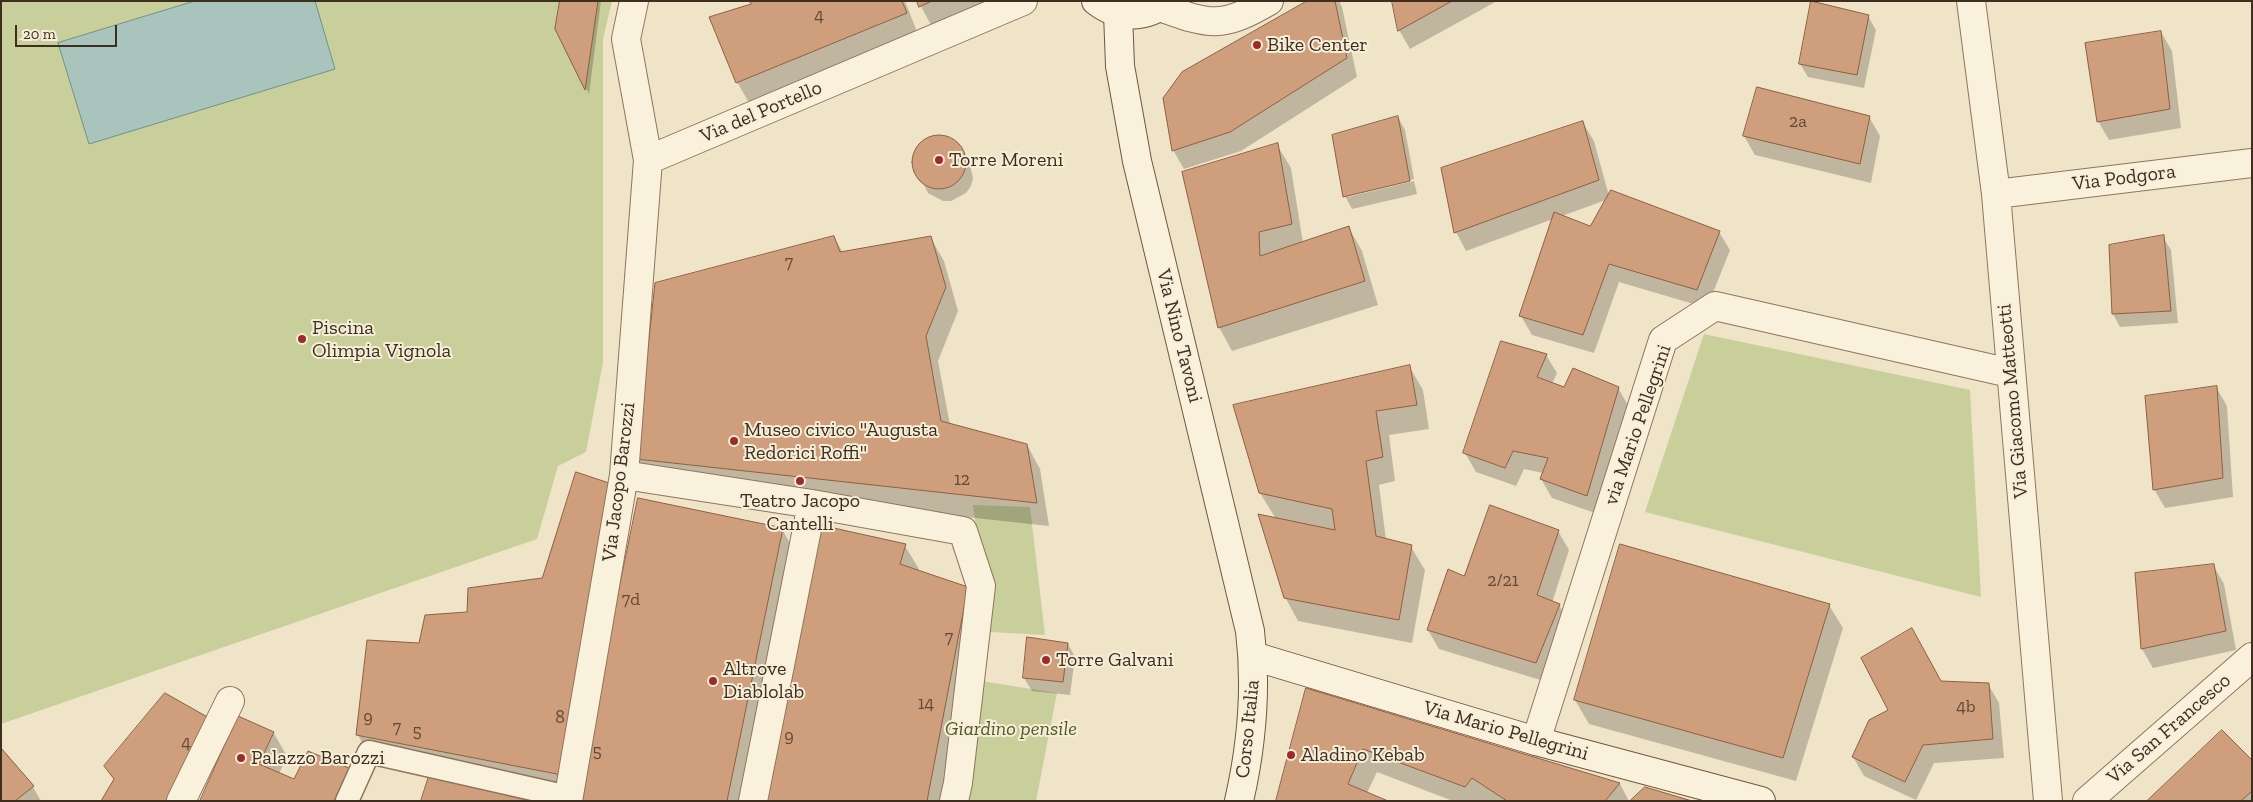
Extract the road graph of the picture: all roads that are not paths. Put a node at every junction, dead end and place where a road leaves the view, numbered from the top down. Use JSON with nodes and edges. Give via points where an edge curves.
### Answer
{"nodes":[{"id":1,"x":634,"y":1,"type":"edge"},
{"id":2,"x":1023,"y":1,"type":"edge"},
{"id":3,"x":1269,"y":1,"type":"edge"},
{"id":4,"x":1971,"y":1,"type":"edge"},
{"id":5,"x":1164,"y":4,"type":"edge"},
{"id":6,"x":1107,"y":7,"type":"edge"},
{"id":7,"x":648,"y":160,"type":"junction"},
{"id":8,"x":2252,"y":163,"type":"edge"},
{"id":9,"x":1996,"y":194,"type":"junction"},
{"id":10,"x":2010,"y":373,"type":"junction"},
{"id":11,"x":624,"y":474,"type":"junction"},
{"id":12,"x":812,"y":504,"type":"junction"},
{"id":13,"x":1253,"y":656,"type":"junction"},
{"id":14,"x":2252,"y":657,"type":"edge"},
{"id":15,"x":230,"y":701,"type":"dead end"},
{"id":16,"x":1536,"y":742,"type":"junction"},
{"id":17,"x":568,"y":799,"type":"edge"},
{"id":18,"x":181,"y":801,"type":"edge"},
{"id":19,"x":347,"y":801,"type":"edge"},
{"id":20,"x":753,"y":801,"type":"edge"},
{"id":21,"x":954,"y":801,"type":"edge"},
{"id":22,"x":1239,"y":801,"type":"edge"},
{"id":23,"x":1761,"y":801,"type":"edge"},
{"id":24,"x":2048,"y":801,"type":"edge"},
{"id":25,"x":2087,"y":801,"type":"edge"}],
"edges":[{"from":1,"to":7,"type":"street","via":[[626,39]]},
{"from":2,"to":7,"type":"street","name":"Via del Portello"},
{"from":3,"to":5,"type":"street","via":[[1231,19],[1212,22],[1200,21]]},
{"from":4,"to":9,"type":"street","name":"Via Giacomo Matteotti"},
{"from":5,"to":6,"type":"street","via":[[1147,13],[1132,15]]},
{"from":6,"to":13,"type":"street","name":"Via Nino Tavoni","via":[[1137,161],[1248,622]]},
{"from":7,"to":11,"type":"street","name":"Via Jacopo Barozzi"},
{"from":8,"to":9,"type":"street","name":"Via Podgora"},
{"from":9,"to":10,"type":"street","name":"Via Giacomo Matteotti"},
{"from":10,"to":16,"type":"street","name":"via Mario Pellegrini","via":[[1715,306],[1664,340]]},
{"from":10,"to":24,"type":"street","name":"Via Giacomo Matteotti"},
{"from":11,"to":12,"type":"street"},
{"from":11,"to":17,"type":"street","name":"Via Jacopo Barozzi"},
{"from":12,"to":20,"type":"street"},
{"from":12,"to":21,"type":"street","via":[[963,531],[981,586]]},
{"from":13,"to":16,"type":"street","name":"Via Mario Pellegrini"},
{"from":13,"to":22,"type":"street","name":"Corso Italia","via":[[1252,727]]},
{"from":14,"to":25,"type":"street","name":"Via San Francesco"},
{"from":15,"to":18,"type":"street"},
{"from":16,"to":23,"type":"street","name":"Via Mario Pellegrini"},
{"from":17,"to":19,"type":"street","via":[[369,752]]}]}
